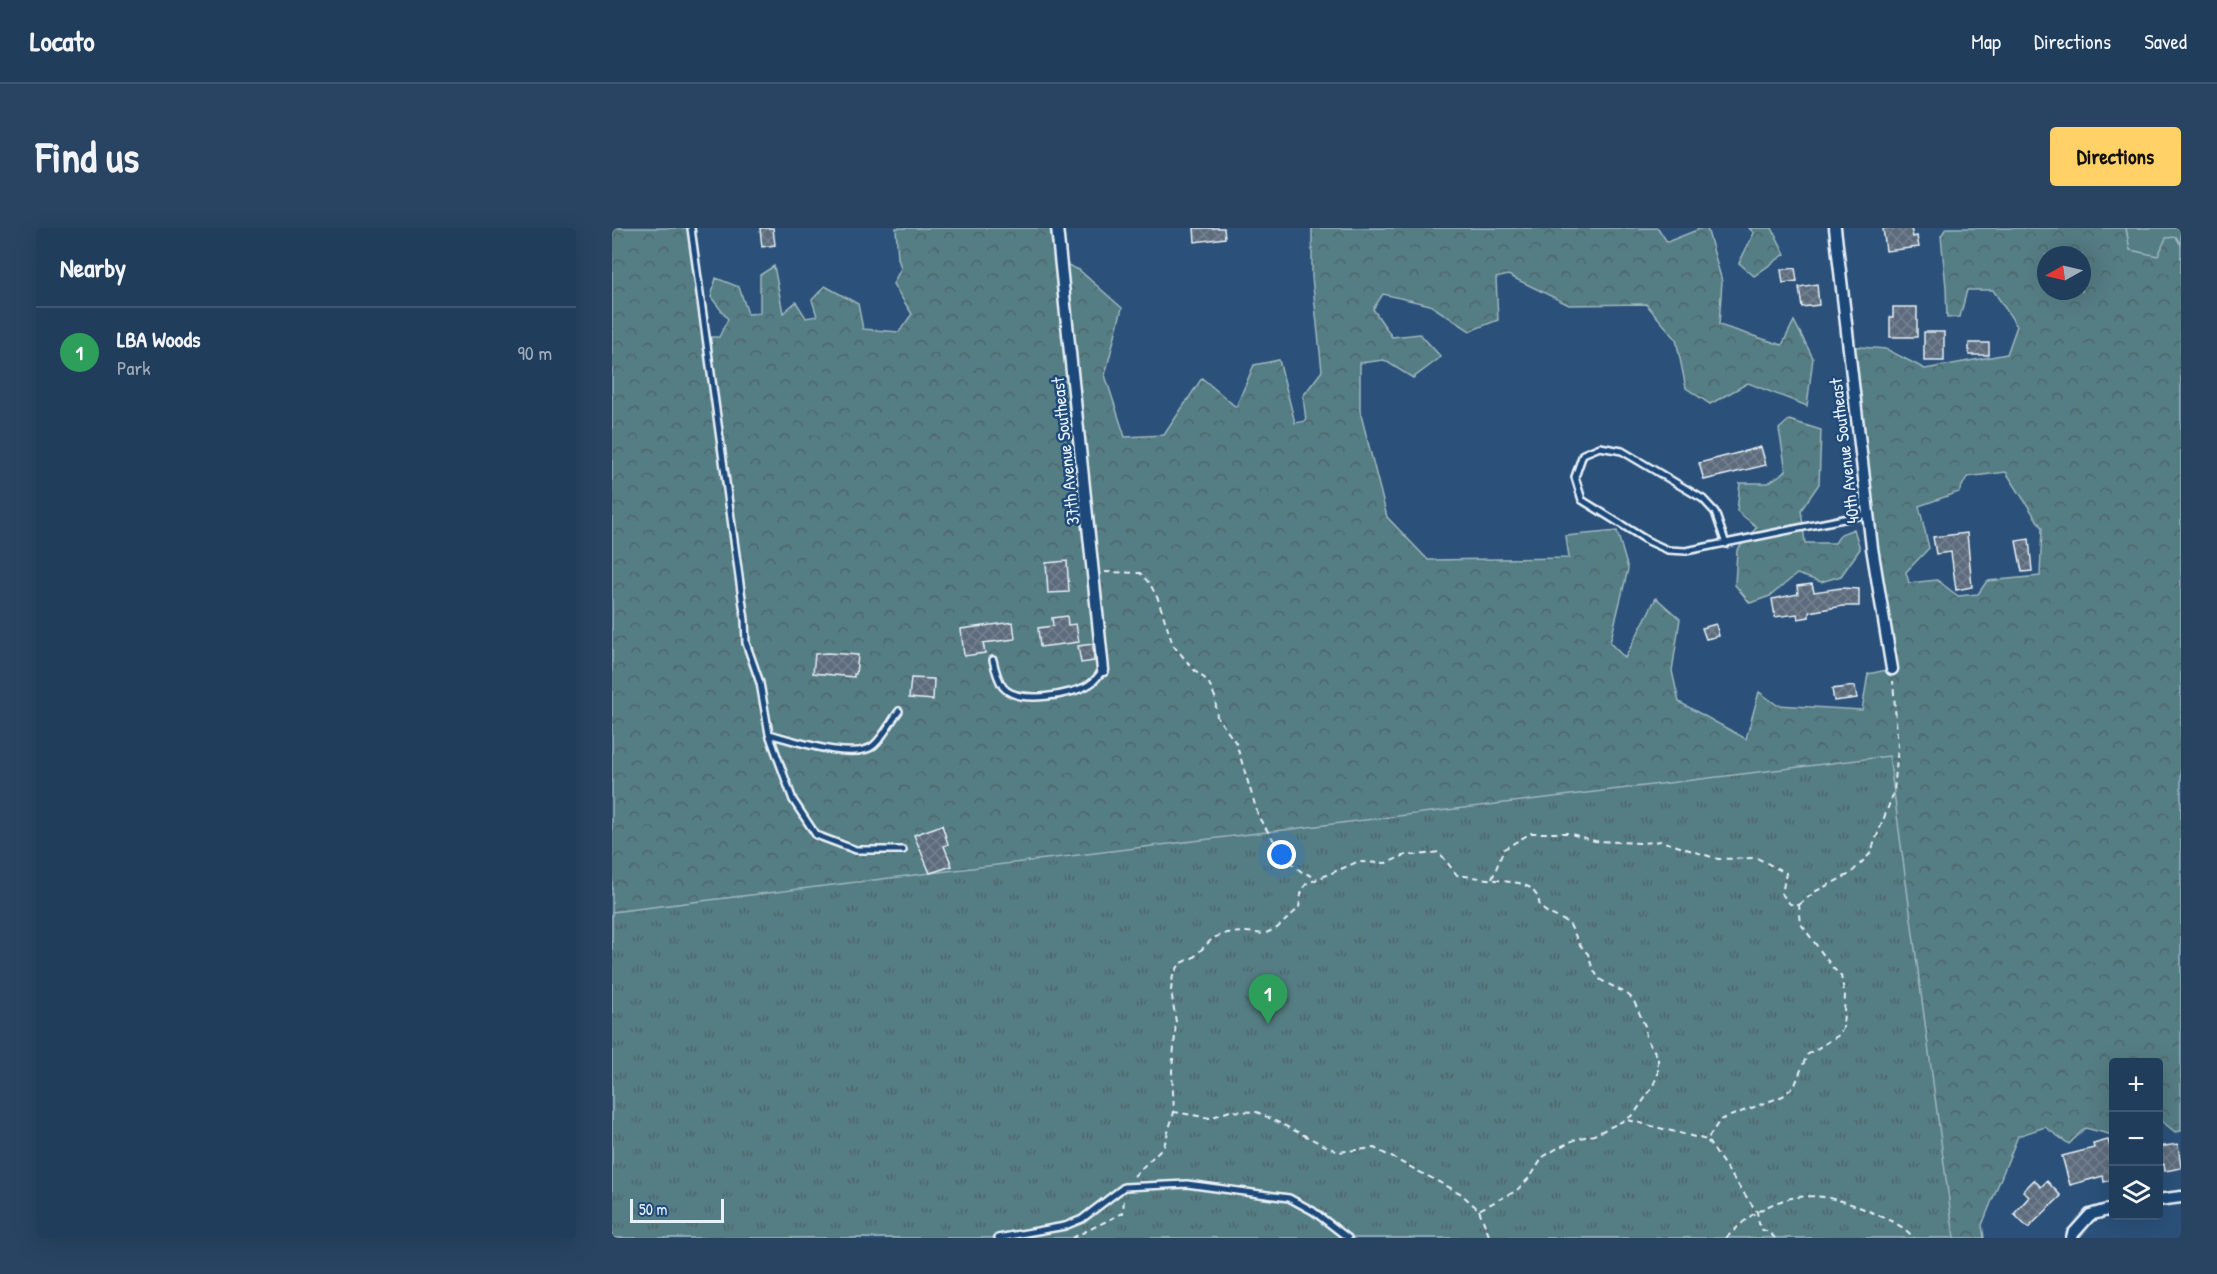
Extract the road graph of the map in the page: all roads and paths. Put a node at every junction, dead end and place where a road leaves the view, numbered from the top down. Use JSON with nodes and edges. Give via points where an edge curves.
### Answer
{"nodes":[{"id":1,"x":691,"y":228,"type":"edge"},
{"id":2,"x":1057,"y":228,"type":"edge"},
{"id":3,"x":1835,"y":228,"type":"edge"},
{"id":4,"x":1868,"y":514,"type":"junction"},
{"id":5,"x":1726,"y":544,"type":"junction"},
{"id":6,"x":1094,"y":572,"type":"junction"},
{"id":7,"x":993,"y":660,"type":"dead end"},
{"id":8,"x":1892,"y":669,"type":"joint"},
{"id":9,"x":1103,"y":670,"type":"joint"},
{"id":10,"x":899,"y":711,"type":"dead end"},
{"id":11,"x":769,"y":734,"type":"junction"},
{"id":12,"x":903,"y":850,"type":"dead end"},
{"id":13,"x":1317,"y":878,"type":"junction"},
{"id":14,"x":1492,"y":879,"type":"junction"},
{"id":15,"x":1799,"y":905,"type":"junction"},
{"id":16,"x":1627,"y":1119,"type":"junction"},
{"id":17,"x":1707,"y":1140,"type":"junction"},
{"id":18,"x":2181,"y":1197,"type":"edge"},
{"id":19,"x":2163,"y":1199,"type":"edge"},
{"id":20,"x":2109,"y":1209,"type":"edge"},
{"id":21,"x":1479,"y":1210,"type":"junction"},
{"id":22,"x":1757,"y":1212,"type":"junction"},
{"id":23,"x":998,"y":1238,"type":"edge"},
{"id":24,"x":1348,"y":1238,"type":"edge"},
{"id":25,"x":1490,"y":1238,"type":"edge"},
{"id":26,"x":1726,"y":1238,"type":"edge"},
{"id":27,"x":1775,"y":1238,"type":"edge"},
{"id":28,"x":1914,"y":1238,"type":"edge"},
{"id":29,"x":2072,"y":1238,"type":"edge"}],
"edges":[{"from":1,"to":11,"type":"lane","via":[[746,643],[760,683]]},
{"from":2,"to":6,"type":"street","name":"37th Avenue Southeast"},
{"from":3,"to":4,"type":"street","name":"40th Avenue Southeast"},
{"from":4,"to":5,"type":"lane"},
{"from":4,"to":8,"type":"street","name":"40th Avenue Southeast"},
{"from":5,"to":5,"type":"lane","via":[[1668,550],[1582,500],[1575,477],[1582,454],[1600,447],[1622,451],[1703,499],[1715,512]]},
{"from":6,"to":9,"type":"street","name":"37th Avenue Southeast"},
{"from":6,"to":13,"type":"path","via":[[1140,573],[1150,584],[1173,645],[1208,681],[1218,717],[1236,743],[1260,818],[1286,860]]},
{"from":7,"to":9,"type":"lane","via":[[1003,687],[1030,698],[1091,684]]},
{"from":8,"to":15,"type":"path","via":[[1898,747],[1894,792],[1887,812],[1870,855],[1850,874],[1816,891]]},
{"from":10,"to":11,"type":"lane","via":[[873,746],[860,752]]},
{"from":11,"to":12,"type":"lane","via":[[793,800],[816,835],[856,850]]},
{"from":13,"to":14,"type":"path","via":[[1357,862],[1386,863],[1406,855],[1438,852],[1457,875]]},
{"from":13,"to":21,"type":"path","via":[[1306,884],[1299,908],[1277,928],[1264,934],[1227,933],[1213,938],[1194,957],[1180,964],[1173,975],[1174,1112],[1210,1118],[1230,1111],[1257,1112],[1338,1152],[1374,1148],[1460,1193]]},
{"from":14,"to":15,"type":"path","via":[[1504,849],[1531,833],[1568,833],[1594,841],[1661,841],[1718,859],[1757,858],[1786,873],[1782,894],[1790,904]]},
{"from":14,"to":16,"type":"path","via":[[1531,888],[1540,907],[1569,923],[1599,979],[1633,999],[1646,1038],[1658,1058],[1658,1074],[1644,1100]]},
{"from":15,"to":17,"type":"path","via":[[1801,924],[1841,975],[1845,996],[1843,1028],[1839,1035],[1807,1055],[1795,1085],[1783,1096],[1720,1120]]},
{"from":16,"to":17,"type":"path"},
{"from":16,"to":21,"type":"path","via":[[1556,1149],[1543,1157],[1516,1191]]},
{"from":17,"to":22,"type":"path"},
{"from":18,"to":19,"type":"street"},
{"from":20,"to":29,"type":"street","via":[[2090,1215]]},
{"from":21,"to":25,"type":"path"},
{"from":22,"to":26,"type":"path"},
{"from":22,"to":27,"type":"path","via":[[1760,1229]]},
{"from":22,"to":28,"type":"path","via":[[1794,1196],[1814,1196],[1854,1205],[1894,1222]]},
{"from":23,"to":24,"type":"lane","via":[[1065,1226],[1082,1219],[1124,1187],[1187,1184],[1289,1198]]}]}
